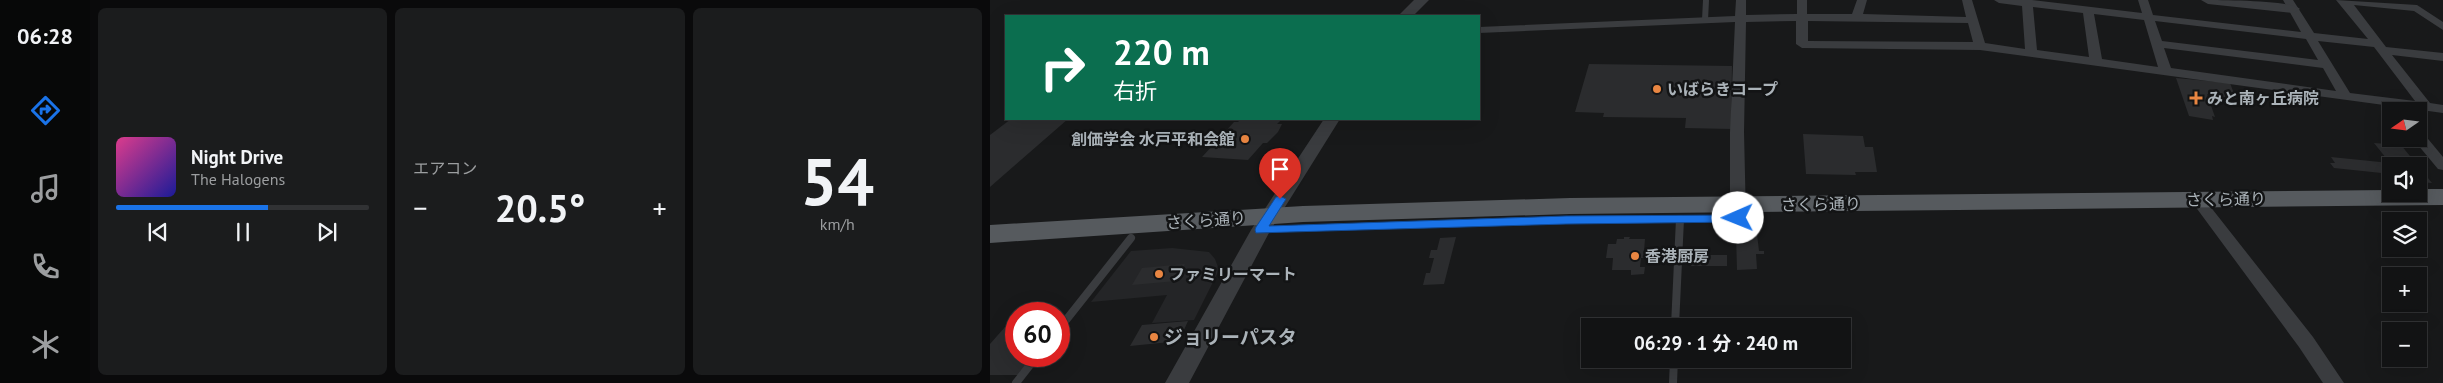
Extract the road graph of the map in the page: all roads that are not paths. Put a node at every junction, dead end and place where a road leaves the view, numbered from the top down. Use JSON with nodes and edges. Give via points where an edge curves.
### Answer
{"nodes":[{"id":1,"x":1422,"y":0,"type":"edge"},
{"id":2,"x":1706,"y":0,"type":"edge"},
{"id":3,"x":1740,"y":0,"type":"edge"},
{"id":4,"x":1802,"y":0,"type":"edge"},
{"id":5,"x":1862,"y":0,"type":"edge"},
{"id":6,"x":1967,"y":0,"type":"edge"},
{"id":7,"x":1999,"y":0,"type":"edge"},
{"id":8,"x":2143,"y":0,"type":"edge"},
{"id":9,"x":2208,"y":0,"type":"edge"},
{"id":10,"x":2341,"y":0,"type":"edge"},
{"id":11,"x":2027,"y":2,"type":"edge"},
{"id":12,"x":2291,"y":5,"type":"edge"},
{"id":13,"x":2088,"y":10,"type":"junction"},
{"id":14,"x":1406,"y":15,"type":"edge"},
{"id":15,"x":1857,"y":17,"type":"junction"},
{"id":16,"x":2149,"y":17,"type":"junction"},
{"id":17,"x":1741,"y":18,"type":"junction"},
{"id":18,"x":1801,"y":18,"type":"junction"},
{"id":19,"x":1705,"y":20,"type":"junction"},
{"id":20,"x":1971,"y":20,"type":"junction"},
{"id":21,"x":2443,"y":27,"type":"edge"},
{"id":22,"x":1480,"y":30,"type":"edge"},
{"id":23,"x":2310,"y":36,"type":"junction"},
{"id":24,"x":2158,"y":44,"type":"junction"},
{"id":25,"x":1980,"y":46,"type":"junction"},
{"id":26,"x":2380,"y":47,"type":"junction"},
{"id":27,"x":2031,"y":52,"type":"junction"},
{"id":28,"x":2443,"y":56,"type":"edge"},
{"id":29,"x":2096,"y":62,"type":"junction"},
{"id":30,"x":2327,"y":65,"type":"junction"},
{"id":31,"x":2166,"y":72,"type":"junction"},
{"id":32,"x":2346,"y":96,"type":"junction"},
{"id":33,"x":2422,"y":102,"type":"edge"},
{"id":34,"x":2382,"y":104,"type":"edge"},
{"id":35,"x":2428,"y":106,"type":"edge"},
{"id":36,"x":2443,"y":109,"type":"edge"},
{"id":37,"x":1331,"y":120,"type":"edge"},
{"id":38,"x":2428,"y":148,"type":"edge"},
{"id":39,"x":2443,"y":166,"type":"edge"},
{"id":40,"x":2443,"y":197,"type":"edge"},
{"id":41,"x":2203,"y":207,"type":"junction"},
{"id":42,"x":1738,"y":212,"type":"junction"},
{"id":43,"x":2443,"y":212,"type":"edge"},
{"id":44,"x":1680,"y":219,"type":"junction"},
{"id":45,"x":1265,"y":223,"type":"junction"},
{"id":46,"x":990,"y":234,"type":"edge"},
{"id":47,"x":1131,"y":238,"type":"junction"},
{"id":48,"x":990,"y":246,"type":"edge"},
{"id":49,"x":1070,"y":315,"type":"edge"},
{"id":50,"x":1675,"y":318,"type":"edge"},
{"id":51,"x":1028,"y":367,"type":"edge"},
{"id":52,"x":1673,"y":368,"type":"edge"},
{"id":53,"x":1016,"y":383,"type":"edge"},
{"id":54,"x":1177,"y":383,"type":"edge"},
{"id":55,"x":1672,"y":383,"type":"edge"},
{"id":56,"x":2334,"y":383,"type":"edge"}],
"edges":[{"from":1,"to":14,"type":"street"},
{"from":2,"to":19,"type":"lane"},
{"from":3,"to":17,"type":"street"},
{"from":4,"to":18,"type":"street"},
{"from":5,"to":15,"type":"street"},
{"from":6,"to":20,"type":"street"},
{"from":7,"to":11,"type":"street"},
{"from":8,"to":16,"type":"street"},
{"from":9,"to":12,"type":"street"},
{"from":10,"to":21,"type":"street","via":[[2417,8]]},
{"from":10,"to":26,"type":"street"},
{"from":11,"to":13,"type":"street"},
{"from":11,"to":27,"type":"street"},
{"from":12,"to":23,"type":"street"},
{"from":13,"to":16,"type":"street"},
{"from":13,"to":29,"type":"street"},
{"from":15,"to":18,"type":"street"},
{"from":15,"to":20,"type":"street"},
{"from":16,"to":23,"type":"street"},
{"from":16,"to":24,"type":"street"},
{"from":17,"to":18,"type":"street"},
{"from":17,"to":19,"type":"street"},
{"from":17,"to":42,"type":"street"},
{"from":18,"to":25,"type":"street","via":[[1802,44]]},
{"from":19,"to":22,"type":"street"},
{"from":20,"to":25,"type":"street"},
{"from":23,"to":26,"type":"street"},
{"from":23,"to":30,"type":"street"},
{"from":24,"to":30,"type":"street"},
{"from":24,"to":31,"type":"street"},
{"from":25,"to":27,"type":"street"},
{"from":26,"to":28,"type":"street"},
{"from":26,"to":33,"type":"street"},
{"from":27,"to":29,"type":"street"},
{"from":29,"to":31,"type":"street"},
{"from":30,"to":32,"type":"street"},
{"from":31,"to":32,"type":"street"},
{"from":32,"to":34,"type":"street"},
{"from":35,"to":36,"type":"street"},
{"from":37,"to":45,"type":"street"},
{"from":38,"to":39,"type":"street"},
{"from":40,"to":41,"type":"main road","name":"さくら通り"},
{"from":41,"to":42,"type":"main road","name":"さくら通り"},
{"from":41,"to":43,"type":"main road","name":"さくら通り"},
{"from":41,"to":56,"type":"street"},
{"from":42,"to":44,"type":"main road","name":"さくら通り"},
{"from":42,"to":45,"type":"main road","name":"さくら通り","via":[[1570,206]]},
{"from":44,"to":45,"type":"main road","name":"さくら通り"},
{"from":44,"to":50,"type":"lane"},
{"from":45,"to":46,"type":"main road","name":"さくら通り"},
{"from":45,"to":47,"type":"main road","name":"さくら通り"},
{"from":45,"to":54,"type":"street"},
{"from":47,"to":48,"type":"main road","name":"さくら通り"},
{"from":47,"to":49,"type":"lane"},
{"from":51,"to":53,"type":"lane"},
{"from":52,"to":55,"type":"lane"}]}
